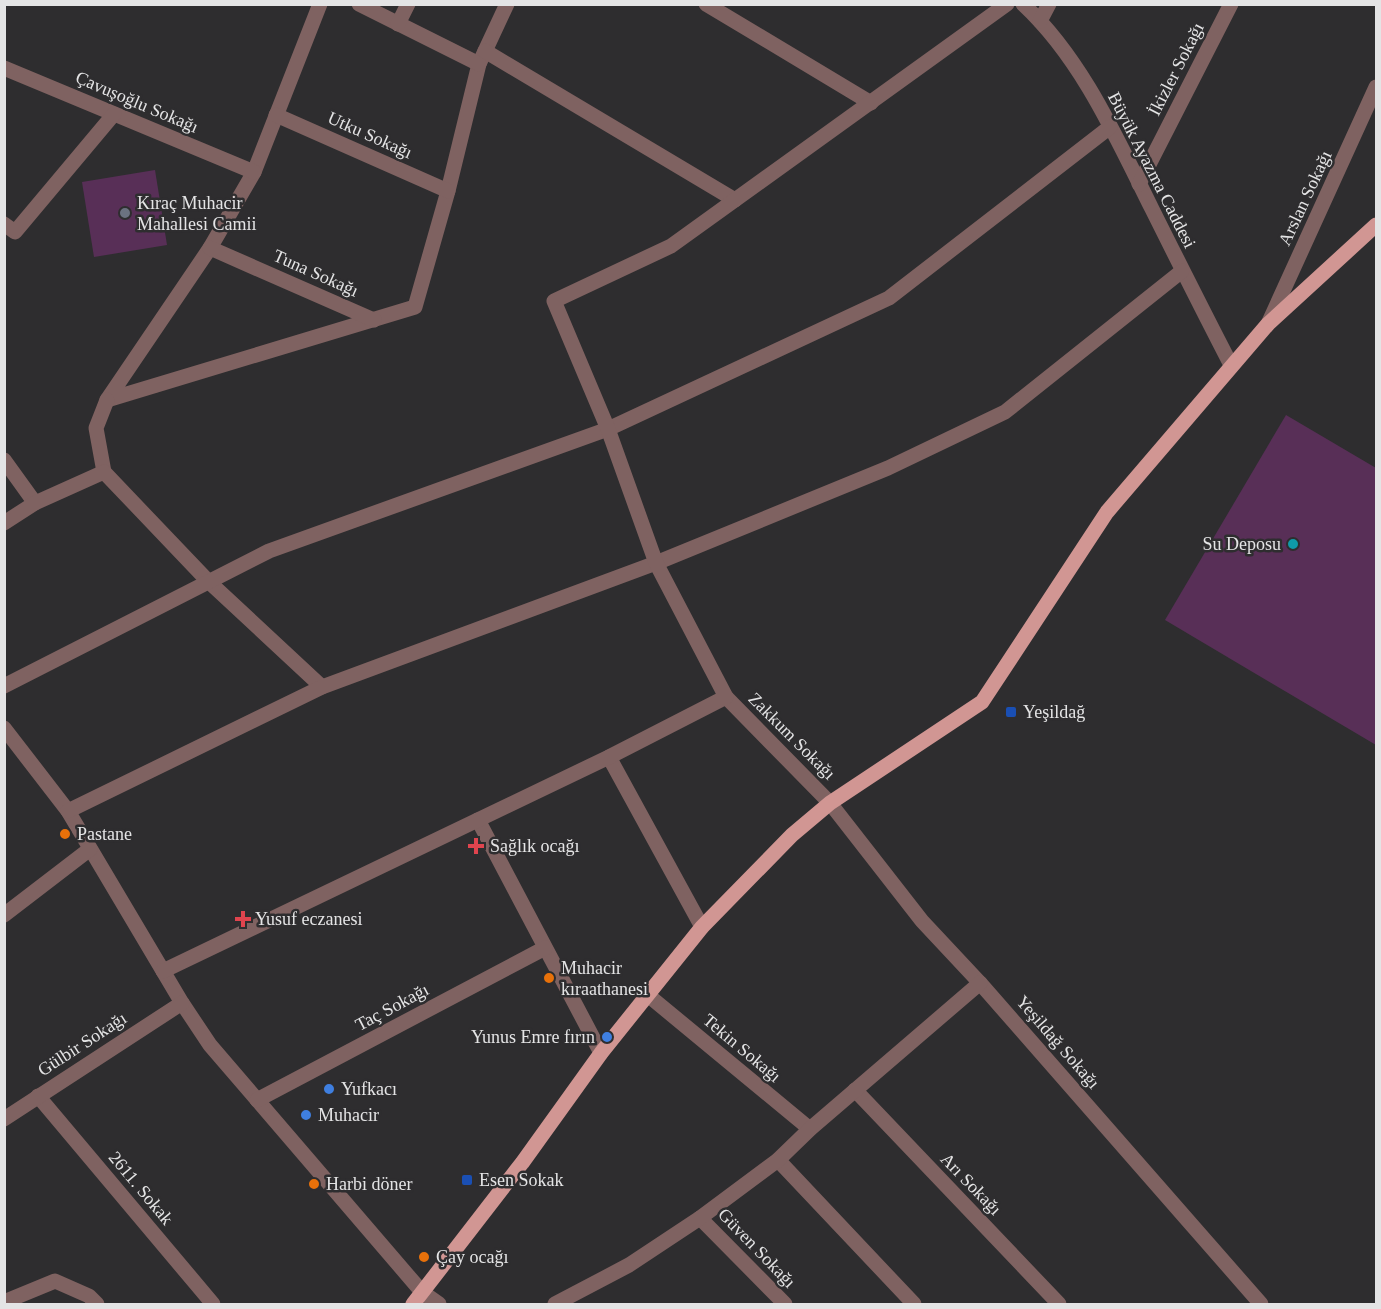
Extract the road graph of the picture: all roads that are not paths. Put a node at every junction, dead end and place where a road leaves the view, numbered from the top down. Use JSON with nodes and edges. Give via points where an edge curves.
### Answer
{"nodes":[{"id":1,"x":320,"y":4,"type":"edge"},
{"id":2,"x":358,"y":4,"type":"edge"},
{"id":3,"x":408,"y":4,"type":"edge"},
{"id":4,"x":507,"y":4,"type":"edge"},
{"id":5,"x":706,"y":4,"type":"edge"},
{"id":6,"x":1007,"y":4,"type":"edge"},
{"id":7,"x":1023,"y":4,"type":"edge"},
{"id":8,"x":1049,"y":4,"type":"edge"},
{"id":9,"x":1231,"y":4,"type":"edge"},
{"id":10,"x":1040,"y":21,"type":"junction"},
{"id":11,"x":398,"y":24,"type":"junction"},
{"id":12,"x":482,"y":58,"type":"junction"},
{"id":13,"x":4,"y":68,"type":"edge"},
{"id":14,"x":1377,"y":87,"type":"edge"},
{"id":15,"x":871,"y":103,"type":"junction"},
{"id":16,"x":114,"y":114,"type":"junction"},
{"id":17,"x":276,"y":115,"type":"junction"},
{"id":18,"x":1110,"y":127,"type":"junction"},
{"id":19,"x":254,"y":172,"type":"junction"},
{"id":20,"x":1139,"y":184,"type":"junction"},
{"id":21,"x":448,"y":191,"type":"junction"},
{"id":22,"x":735,"y":200,"type":"junction"},
{"id":23,"x":1377,"y":225,"type":"edge"},
{"id":24,"x":10,"y":228,"type":"edge"},
{"id":25,"x":210,"y":248,"type":"junction"},
{"id":26,"x":1182,"y":271,"type":"junction"},
{"id":27,"x":374,"y":320,"type":"junction"},
{"id":28,"x":1268,"y":324,"type":"junction"},
{"id":29,"x":1231,"y":364,"type":"junction"},
{"id":30,"x":106,"y":400,"type":"junction"},
{"id":31,"x":608,"y":429,"type":"junction"},
{"id":32,"x":4,"y":460,"type":"edge"},
{"id":33,"x":104,"y":472,"type":"junction"},
{"id":34,"x":35,"y":503,"type":"junction"},
{"id":35,"x":4,"y":523,"type":"edge"},
{"id":36,"x":656,"y":563,"type":"junction"},
{"id":37,"x":207,"y":580,"type":"junction"},
{"id":38,"x":4,"y":686,"type":"edge"},
{"id":39,"x":322,"y":687,"type":"junction"},
{"id":40,"x":726,"y":697,"type":"junction"},
{"id":41,"x":4,"y":728,"type":"edge"},
{"id":42,"x":609,"y":757,"type":"junction"},
{"id":43,"x":830,"y":803,"type":"junction"},
{"id":44,"x":68,"y":811,"type":"junction"},
{"id":45,"x":478,"y":820,"type":"junction"},
{"id":46,"x":90,"y":849,"type":"junction"},
{"id":47,"x":4,"y":915,"type":"edge"},
{"id":48,"x":702,"y":927,"type":"junction"},
{"id":49,"x":545,"y":948,"type":"junction"},
{"id":50,"x":164,"y":971,"type":"junction"},
{"id":51,"x":980,"y":982,"type":"junction"},
{"id":52,"x":650,"y":996,"type":"junction"},
{"id":53,"x":182,"y":1003,"type":"junction"},
{"id":54,"x":601,"y":1053,"type":"junction"},
{"id":55,"x":855,"y":1090,"type":"junction"},
{"id":56,"x":38,"y":1096,"type":"junction"},
{"id":57,"x":257,"y":1100,"type":"junction"},
{"id":58,"x":4,"y":1119,"type":"edge"},
{"id":59,"x":810,"y":1129,"type":"junction"},
{"id":60,"x":778,"y":1160,"type":"junction"},
{"id":61,"x":700,"y":1218,"type":"junction"},
{"id":62,"x":417,"y":1298,"type":"edge"},
{"id":63,"x":4,"y":1302,"type":"edge"},
{"id":64,"x":96,"y":1305,"type":"edge"},
{"id":65,"x":213,"y":1305,"type":"edge"},
{"id":66,"x":439,"y":1305,"type":"edge"},
{"id":67,"x":555,"y":1305,"type":"edge"},
{"id":68,"x":785,"y":1305,"type":"edge"},
{"id":69,"x":914,"y":1305,"type":"edge"},
{"id":70,"x":1059,"y":1305,"type":"edge"},
{"id":71,"x":1261,"y":1305,"type":"edge"}],
"edges":[{"from":1,"to":17,"type":"street"},
{"from":2,"to":11,"type":"street"},
{"from":3,"to":11,"type":"street"},
{"from":4,"to":12,"type":"street"},
{"from":5,"to":15,"type":"street"},
{"from":6,"to":15,"type":"street"},
{"from":7,"to":10,"type":"street","name":"Büyük Ayazma Caddesi"},
{"from":8,"to":10,"type":"street"},
{"from":9,"to":20,"type":"street","name":"İkizler Sokağı"},
{"from":10,"to":18,"type":"street","name":"Büyük Ayazma Caddesi","via":[[1067,54]]},
{"from":11,"to":12,"type":"street"},
{"from":12,"to":21,"type":"street"},
{"from":12,"to":22,"type":"street"},
{"from":13,"to":16,"type":"street","name":"Çavuşoğlu Sokağı"},
{"from":14,"to":28,"type":"street","name":"Arslan Sokağı"},
{"from":15,"to":22,"type":"street"},
{"from":16,"to":19,"type":"street","name":"Çavuşoğlu Sokağı"},
{"from":16,"to":24,"type":"street"},
{"from":17,"to":19,"type":"street"},
{"from":17,"to":21,"type":"street","name":"Utku Sokağı"},
{"from":18,"to":20,"type":"street","name":"Büyük Ayazma Caddesi"},
{"from":18,"to":31,"type":"street","via":[[889,298]]},
{"from":19,"to":25,"type":"street"},
{"from":20,"to":26,"type":"street","name":"Büyük Ayazma Caddesi"},
{"from":21,"to":27,"type":"street","via":[[415,307]]},
{"from":22,"to":31,"type":"street","name":"Zakkum Sokağı","via":[[671,246],[554,301]]},
{"from":23,"to":28,"type":"main road"},
{"from":25,"to":27,"type":"street","name":"Tuna Sokağı"},
{"from":25,"to":30,"type":"street"},
{"from":26,"to":29,"type":"street","name":"Büyük Ayazma Caddesi"},
{"from":26,"to":36,"type":"street","via":[[1005,412],[888,468]]},
{"from":27,"to":30,"type":"street"},
{"from":28,"to":29,"type":"main road"},
{"from":29,"to":43,"type":"main road","via":[[1107,512],[982,702]]},
{"from":30,"to":33,"type":"street","via":[[96,429]]},
{"from":31,"to":36,"type":"street","name":"Zakkum Sokağı"},
{"from":31,"to":37,"type":"street","via":[[269,551]]},
{"from":32,"to":34,"type":"street"},
{"from":33,"to":34,"type":"street"},
{"from":33,"to":37,"type":"street"},
{"from":34,"to":35,"type":"street"},
{"from":36,"to":39,"type":"street"},
{"from":36,"to":40,"type":"street","name":"Zakkum Sokağı"},
{"from":37,"to":38,"type":"street"},
{"from":37,"to":39,"type":"street"},
{"from":39,"to":44,"type":"street"},
{"from":40,"to":42,"type":"street"},
{"from":40,"to":43,"type":"street","name":"Zakkum Sokağı"},
{"from":41,"to":44,"type":"street"},
{"from":42,"to":45,"type":"street"},
{"from":42,"to":48,"type":"street"},
{"from":43,"to":48,"type":"main road","via":[[792,834]]},
{"from":43,"to":51,"type":"street","name":"Yeşildağ Sokağı","via":[[922,921]]},
{"from":44,"to":46,"type":"street"},
{"from":45,"to":49,"type":"street"},
{"from":45,"to":50,"type":"street"},
{"from":46,"to":47,"type":"street"},
{"from":46,"to":50,"type":"street"},
{"from":48,"to":52,"type":"main road"},
{"from":49,"to":54,"type":"street"},
{"from":49,"to":57,"type":"street","name":"Taç Sokağı"},
{"from":50,"to":53,"type":"street"},
{"from":51,"to":55,"type":"street"},
{"from":51,"to":71,"type":"street","name":"Yeşildağ Sokağı"},
{"from":52,"to":54,"type":"main road"},
{"from":52,"to":59,"type":"street","name":"Tekin Sokağı"},
{"from":53,"to":56,"type":"street","name":"Gülbir Sokağı"},
{"from":53,"to":57,"type":"street","via":[[210,1045]]},
{"from":54,"to":62,"type":"main road"},
{"from":55,"to":59,"type":"street"},
{"from":55,"to":70,"type":"street","name":"Arı Sokağı"},
{"from":56,"to":58,"type":"street","name":"Gülbir Sokağı"},
{"from":56,"to":65,"type":"street","name":"2611. Sokak"},
{"from":57,"to":62,"type":"street"},
{"from":59,"to":60,"type":"street"},
{"from":60,"to":61,"type":"street"},
{"from":60,"to":69,"type":"street"},
{"from":61,"to":67,"type":"street","via":[[629,1265]]},
{"from":61,"to":68,"type":"street","name":"Güven Sokağı"},
{"from":62,"to":66,"type":"street"},
{"from":63,"to":64,"type":"street","via":[[55,1281],[89,1296]]}]}
